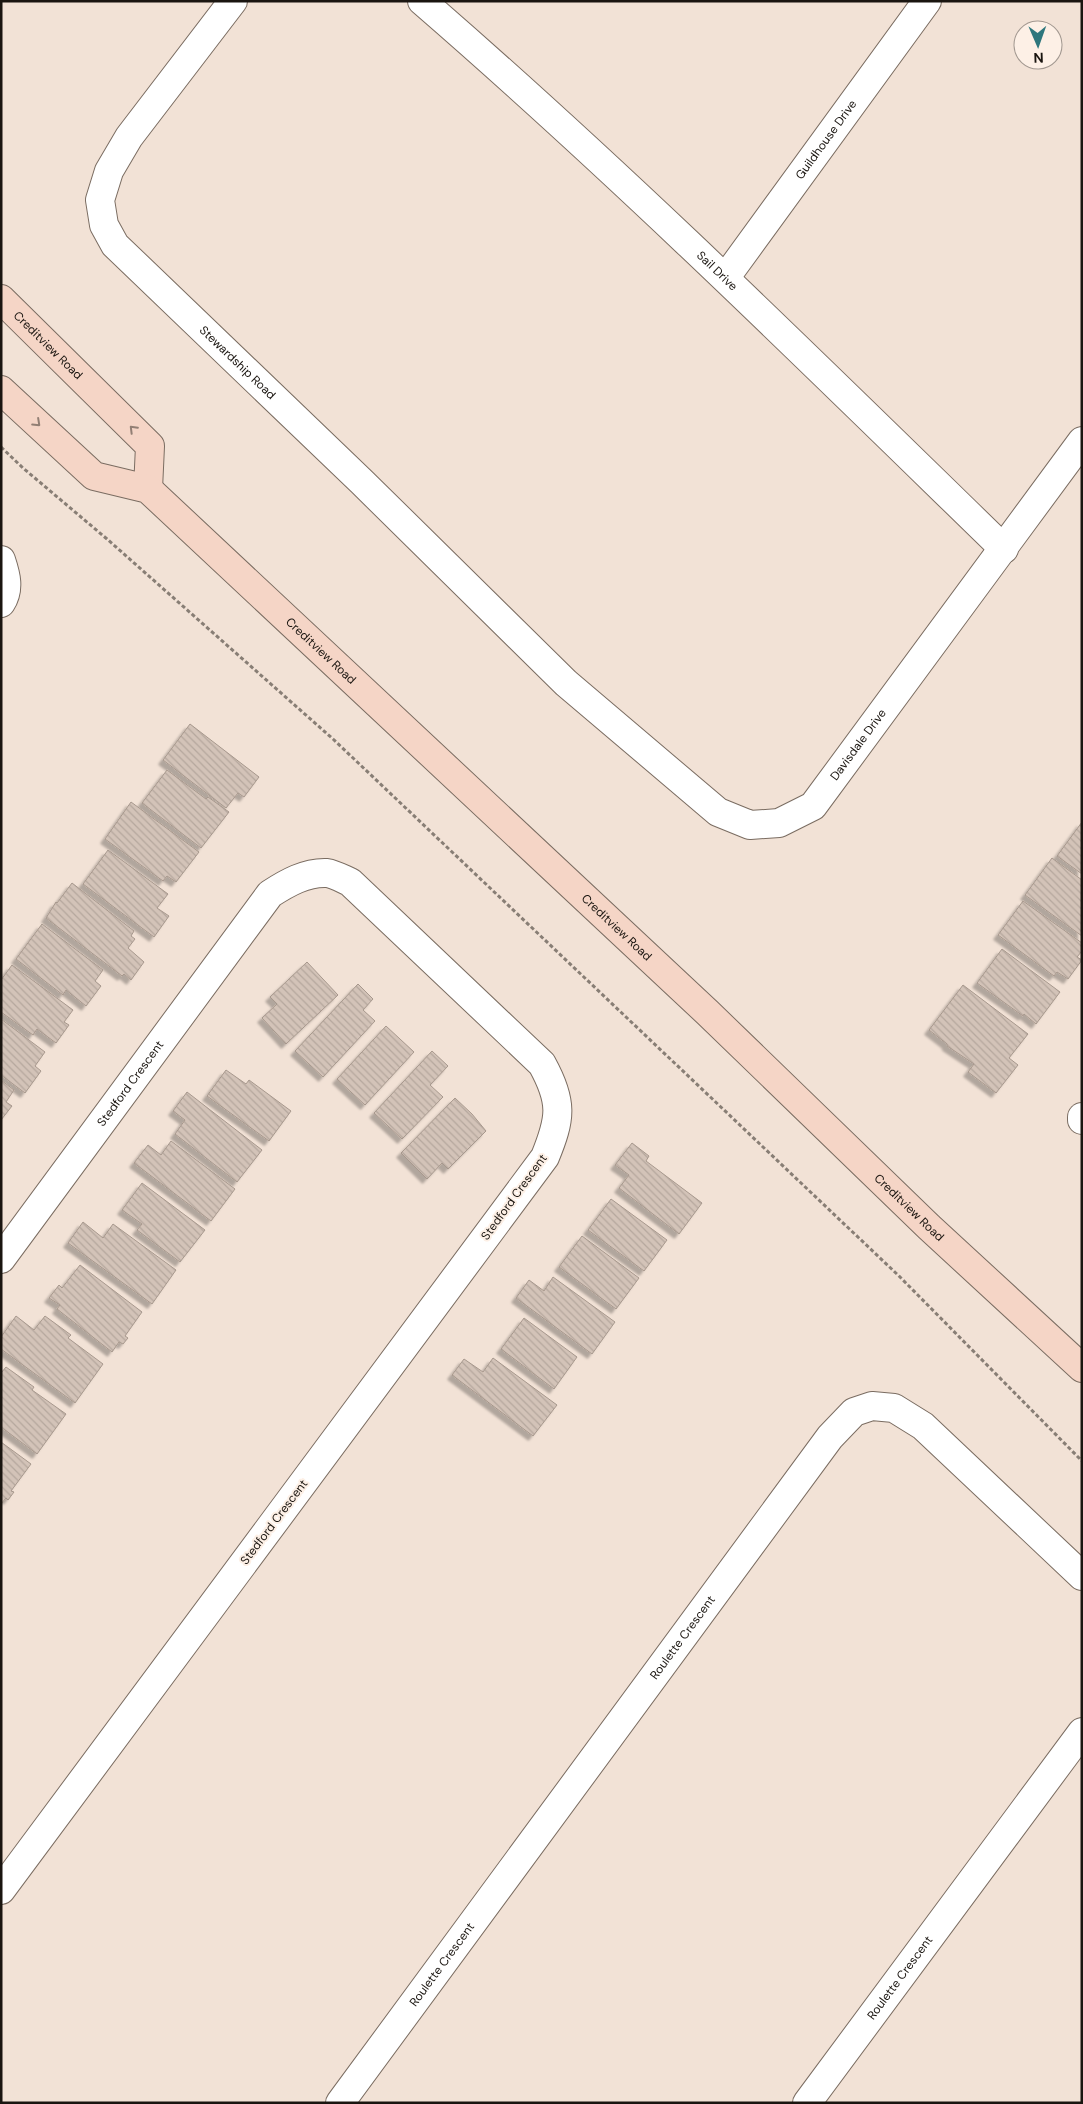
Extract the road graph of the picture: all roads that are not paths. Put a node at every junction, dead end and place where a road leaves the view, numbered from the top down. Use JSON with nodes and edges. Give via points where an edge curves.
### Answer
{"nodes":[{"id":1,"x":233,"y":1,"type":"edge"},
{"id":2,"x":422,"y":1,"type":"edge"},
{"id":3,"x":928,"y":1,"type":"edge"},
{"id":4,"x":726,"y":277,"type":"junction"},
{"id":5,"x":1,"y":299,"type":"edge"},
{"id":6,"x":1,"y":390,"type":"edge"},
{"id":7,"x":1082,"y":441,"type":"edge"},
{"id":8,"x":148,"y":489,"type":"junction"},
{"id":9,"x":1004,"y":549,"type":"junction"},
{"id":10,"x":1,"y":560,"type":"edge"},
{"id":11,"x":1,"y":603,"type":"edge"},
{"id":12,"x":566,"y":683,"type":"joint"},
{"id":13,"x":1,"y":1259,"type":"edge"},
{"id":14,"x":1082,"y":1368,"type":"edge"},
{"id":15,"x":1082,"y":1576,"type":"edge"},
{"id":16,"x":1082,"y":1732,"type":"edge"},
{"id":17,"x":1,"y":1890,"type":"edge"},
{"id":18,"x":340,"y":2103,"type":"edge"},
{"id":19,"x":807,"y":2103,"type":"edge"}],
"edges":[{"from":1,"to":12,"type":"street","name":"Stewardship Road","via":[[129,137],[109,171],[100,200],[104,225],[115,246]]},
{"from":2,"to":4,"type":"street","name":"Sail Drive"},
{"from":3,"to":4,"type":"street","name":"Guildhouse Drive"},
{"from":4,"to":9,"type":"street","name":"Sail Drive"},
{"from":8,"to":5,"type":"main road","name":"Creditview Road","one_way":true,"via":[[150,446]]},
{"from":6,"to":8,"type":"main road","name":"Creditview Road","one_way":true,"via":[[94,476]]},
{"from":7,"to":9,"type":"street","name":"Davisdale Drive"},
{"from":8,"to":14,"type":"main road","name":"Creditview Road"},
{"from":9,"to":12,"type":"street","name":"Davisdale Drive","via":[[813,806],[779,823],[750,825],[718,812]]},
{"from":10,"to":11,"type":"street","via":[[6,594]]},
{"from":13,"to":17,"type":"street","name":"Stedford Crescent","via":[[270,894],[290,881],[329,873],[350,882],[542,1064],[554,1085],[558,1109],[554,1133],[544,1157]]},
{"from":15,"to":18,"type":"street","name":"Roulette Crescent","via":[[924,1426],[894,1408],[872,1406],[854,1412],[830,1437]]},
{"from":16,"to":19,"type":"street","name":"Roulette Crescent"}]}
